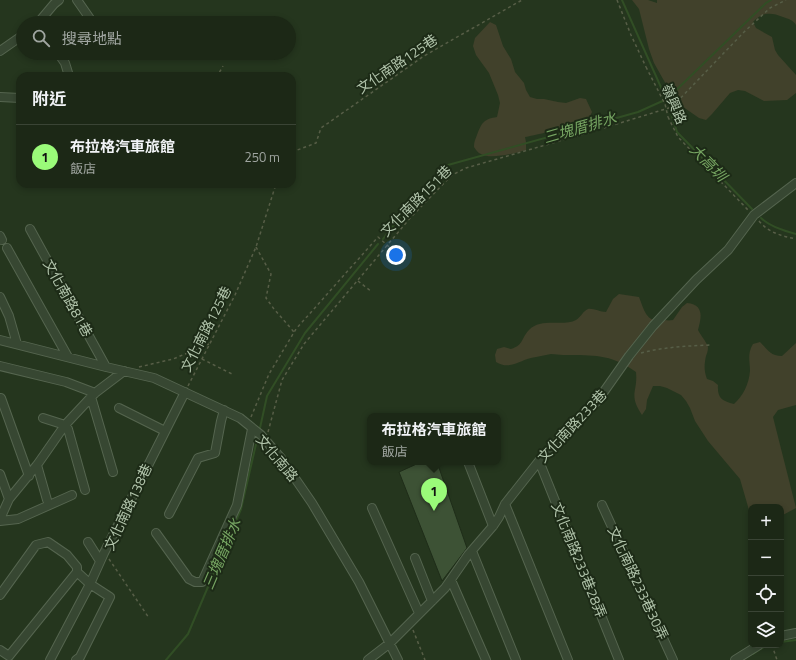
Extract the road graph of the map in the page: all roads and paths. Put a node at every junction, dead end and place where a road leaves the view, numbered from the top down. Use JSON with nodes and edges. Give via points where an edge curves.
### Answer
{"nodes":[{"id":1,"x":59,"y":0,"type":"edge"},
{"id":2,"x":77,"y":0,"type":"edge"},
{"id":3,"x":522,"y":0,"type":"edge"},
{"id":4,"x":617,"y":0,"type":"edge"},
{"id":5,"x":786,"y":0,"type":"edge"},
{"id":6,"x":44,"y":16,"type":"edge"},
{"id":7,"x":88,"y":16,"type":"edge"},
{"id":8,"x":16,"y":40,"type":"edge"},
{"id":9,"x":0,"y":51,"type":"edge"},
{"id":10,"x":63,"y":60,"type":"edge"},
{"id":11,"x":223,"y":66,"type":"dead end"},
{"id":12,"x":68,"y":72,"type":"edge"},
{"id":13,"x":220,"y":72,"type":"edge"},
{"id":14,"x":0,"y":97,"type":"edge"},
{"id":15,"x":16,"y":98,"type":"edge"},
{"id":16,"x":296,"y":150,"type":"edge"},
{"id":17,"x":796,"y":183,"type":"edge"},
{"id":18,"x":275,"y":188,"type":"edge"},
{"id":19,"x":754,"y":216,"type":"junction"},
{"id":20,"x":30,"y":229,"type":"dead end"},
{"id":21,"x":796,"y":239,"type":"edge"},
{"id":22,"x":387,"y":244,"type":"junction"},
{"id":23,"x":256,"y":247,"type":"junction"},
{"id":24,"x":7,"y":248,"type":"dead end"},
{"id":25,"x":396,"y":253,"type":"dead end"},
{"id":26,"x":358,"y":280,"type":"junction"},
{"id":27,"x":372,"y":292,"type":"dead end"},
{"id":28,"x":0,"y":297,"type":"edge"},
{"id":29,"x":294,"y":332,"type":"junction"},
{"id":30,"x":0,"y":340,"type":"edge"},
{"id":31,"x":17,"y":344,"type":"junction"},
{"id":32,"x":209,"y":344,"type":"junction"},
{"id":33,"x":711,"y":346,"type":"dead end"},
{"id":34,"x":629,"y":356,"type":"junction"},
{"id":35,"x":68,"y":357,"type":"junction"},
{"id":36,"x":202,"y":359,"type":"junction"},
{"id":37,"x":0,"y":366,"type":"edge"},
{"id":38,"x":139,"y":366,"type":"dead end"},
{"id":39,"x":106,"y":367,"type":"junction"},
{"id":40,"x":124,"y":371,"type":"junction"},
{"id":41,"x":232,"y":374,"type":"dead end"},
{"id":42,"x":185,"y":392,"type":"junction"},
{"id":43,"x":93,"y":395,"type":"junction"},
{"id":44,"x":2,"y":398,"type":"dead end"},
{"id":45,"x":119,"y":408,"type":"dead end"},
{"id":46,"x":224,"y":410,"type":"junction"},
{"id":47,"x":43,"y":418,"type":"dead end"},
{"id":48,"x":65,"y":425,"type":"junction"},
{"id":49,"x":250,"y":427,"type":"junction"},
{"id":50,"x":165,"y":431,"type":"junction"},
{"id":51,"x":266,"y":442,"type":"junction"},
{"id":52,"x":539,"y":461,"type":"junction"},
{"id":53,"x":37,"y":465,"type":"junction"},
{"id":54,"x":469,"y":465,"type":"edge"},
{"id":55,"x":113,"y":472,"type":"dead end"},
{"id":56,"x":0,"y":474,"type":"edge"},
{"id":57,"x":29,"y":476,"type":"junction"},
{"id":58,"x":85,"y":490,"type":"dead end"},
{"id":59,"x":72,"y":495,"type":"dead end"},
{"id":60,"x":9,"y":499,"type":"junction"},
{"id":61,"x":46,"y":500,"type":"dead end"},
{"id":62,"x":505,"y":504,"type":"junction"},
{"id":63,"x":602,"y":505,"type":"dead end"},
{"id":64,"x":372,"y":508,"type":"dead end"},
{"id":65,"x":169,"y":514,"type":"dead end"},
{"id":66,"x":0,"y":520,"type":"edge"},
{"id":67,"x":493,"y":526,"type":"junction"},
{"id":68,"x":156,"y":533,"type":"dead end"},
{"id":69,"x":88,"y":542,"type":"dead end"},
{"id":70,"x":472,"y":551,"type":"junction"},
{"id":71,"x":104,"y":553,"type":"junction"},
{"id":72,"x":415,"y":558,"type":"dead end"},
{"id":73,"x":100,"y":561,"type":"junction"},
{"id":74,"x":77,"y":572,"type":"junction"},
{"id":75,"x":451,"y":580,"type":"junction"},
{"id":76,"x":90,"y":584,"type":"junction"},
{"id":77,"x":0,"y":595,"type":"edge"},
{"id":78,"x":432,"y":601,"type":"junction"},
{"id":79,"x":419,"y":613,"type":"junction"},
{"id":80,"x":149,"y":618,"type":"dead end"},
{"id":81,"x":410,"y":623,"type":"junction"},
{"id":82,"x":796,"y":633,"type":"edge"},
{"id":83,"x":784,"y":635,"type":"edge"},
{"id":84,"x":390,"y":643,"type":"junction"},
{"id":85,"x":753,"y":648,"type":"edge"},
{"id":86,"x":773,"y":648,"type":"edge"},
{"id":87,"x":0,"y":650,"type":"edge"},
{"id":88,"x":52,"y":659,"type":"edge"},
{"id":89,"x":76,"y":660,"type":"edge"},
{"id":90,"x":368,"y":660,"type":"edge"},
{"id":91,"x":398,"y":660,"type":"edge"},
{"id":92,"x":425,"y":660,"type":"edge"},
{"id":93,"x":486,"y":660,"type":"edge"},
{"id":94,"x":516,"y":660,"type":"edge"},
{"id":95,"x":568,"y":660,"type":"edge"},
{"id":96,"x":619,"y":660,"type":"edge"},
{"id":97,"x":673,"y":660,"type":"edge"},
{"id":98,"x":735,"y":660,"type":"edge"},
{"id":99,"x":777,"y":660,"type":"edge"}],
"edges":[{"from":1,"to":6,"type":"street"},
{"from":2,"to":7,"type":"street"},
{"from":3,"to":16,"type":"path","name":"文化南路125巷","via":[[424,56],[321,128],[316,143]]},
{"from":4,"to":19,"type":"path","name":"嶺興路","bridge":true,"via":[[678,137]]},
{"from":5,"to":22,"type":"path","name":"文化南路151巷","via":[[770,8],[672,107],[466,168],[452,175]]},
{"from":8,"to":9,"type":"street"},
{"from":10,"to":12,"type":"street"},
{"from":11,"to":13,"type":"path"},
{"from":14,"to":15,"type":"street"},
{"from":17,"to":19,"type":"street","name":"文化南路233巷"},
{"from":18,"to":23,"type":"path","name":"文化南路125巷"},
{"from":19,"to":21,"type":"path","name":"嶺興路","via":[[764,228]]},
{"from":19,"to":34,"type":"street","name":"文化南路233巷","via":[[728,250],[658,320]]},
{"from":20,"to":39,"type":"street","name":"文化南路81巷"},
{"from":22,"to":25,"type":"path"},
{"from":22,"to":26,"type":"path","name":"文化南路151巷"},
{"from":22,"to":29,"type":"path","via":[[378,237]]},
{"from":23,"to":29,"type":"path","via":[[271,274],[266,298]]},
{"from":23,"to":32,"type":"path","name":"文化南路125巷","via":[[235,295]]},
{"from":24,"to":35,"type":"street"},
{"from":26,"to":27,"type":"path"},
{"from":26,"to":51,"type":"path","name":"文化南路151巷","via":[[304,344],[282,380]]},
{"from":28,"to":31,"type":"street","via":[[9,316]]},
{"from":29,"to":49,"type":"path","via":[[269,374]]},
{"from":30,"to":31,"type":"street","name":"文化南路"},
{"from":31,"to":35,"type":"street","name":"文化南路"},
{"from":32,"to":36,"type":"path","name":"文化南路125巷"},
{"from":32,"to":38,"type":"path","via":[[173,359]]},
{"from":33,"to":34,"type":"path","via":[[678,346]]},
{"from":34,"to":52,"type":"street","name":"文化南路233巷","via":[[598,400]]},
{"from":35,"to":39,"type":"street","name":"文化南路"},
{"from":36,"to":41,"type":"path"},
{"from":36,"to":42,"type":"path","name":"文化南路125巷"},
{"from":37,"to":43,"type":"street","via":[[66,382]]},
{"from":39,"to":40,"type":"street","name":"文化南路"},
{"from":40,"to":42,"type":"street","name":"文化南路","via":[[154,378]]},
{"from":40,"to":43,"type":"street"},
{"from":42,"to":46,"type":"street","name":"文化南路"},
{"from":42,"to":50,"type":"street","name":"文化南路138巷"},
{"from":43,"to":48,"type":"street"},
{"from":43,"to":55,"type":"street"},
{"from":44,"to":57,"type":"street"},
{"from":45,"to":50,"type":"street"},
{"from":46,"to":49,"type":"street","name":"文化南路","via":[[240,418]]},
{"from":46,"to":65,"type":"street","via":[[215,452],[198,458]]},
{"from":47,"to":48,"type":"street"},
{"from":48,"to":53,"type":"street"},
{"from":48,"to":58,"type":"street"},
{"from":49,"to":51,"type":"street","name":"文化南路"},
{"from":49,"to":68,"type":"street","via":[[237,505],[202,582],[189,579]]},
{"from":50,"to":71,"type":"street","name":"文化南路138巷"},
{"from":51,"to":84,"type":"street","name":"文化南路","via":[[281,458],[312,503],[359,582]]},
{"from":52,"to":62,"type":"street","name":"文化南路233巷"},
{"from":52,"to":96,"type":"street","name":"文化南路233巷28弄"},
{"from":53,"to":57,"type":"street"},
{"from":53,"to":61,"type":"street"},
{"from":54,"to":67,"type":"street"},
{"from":56,"to":60,"type":"street"},
{"from":57,"to":60,"type":"street"},
{"from":59,"to":66,"type":"street","via":[[18,519]]},
{"from":60,"to":66,"type":"street"},
{"from":62,"to":67,"type":"street","name":"文化南路233巷"},
{"from":62,"to":95,"type":"street"},
{"from":63,"to":97,"type":"street","name":"文化南路233巷30弄"},
{"from":64,"to":79,"type":"street"},
{"from":67,"to":70,"type":"street","name":"文化南路233巷"},
{"from":69,"to":73,"type":"street"},
{"from":70,"to":75,"type":"street","name":"文化南路233巷"},
{"from":70,"to":94,"type":"street"},
{"from":71,"to":73,"type":"street"},
{"from":71,"to":80,"type":"path","name":"文化南路138巷"},
{"from":72,"to":78,"type":"street"},
{"from":73,"to":76,"type":"street"},
{"from":74,"to":76,"type":"street"},
{"from":74,"to":77,"type":"street","via":[[77,567],[67,555],[48,542],[36,545]]},
{"from":74,"to":87,"type":"street","via":[[9,656]]},
{"from":75,"to":78,"type":"street","name":"文化南路233巷"},
{"from":75,"to":93,"type":"street"},
{"from":76,"to":88,"type":"street"},
{"from":76,"to":89,"type":"street","via":[[110,597]]},
{"from":78,"to":79,"type":"street","name":"文化南路233巷"},
{"from":79,"to":81,"type":"street","name":"文化南路233巷"},
{"from":81,"to":84,"type":"street","name":"文化南路233巷"},
{"from":81,"to":92,"type":"path"},
{"from":82,"to":83,"type":"street"},
{"from":84,"to":90,"type":"street","name":"文化南路233巷"},
{"from":84,"to":91,"type":"street","name":"文化南路"},
{"from":85,"to":98,"type":"street"},
{"from":86,"to":99,"type":"path"}]}
